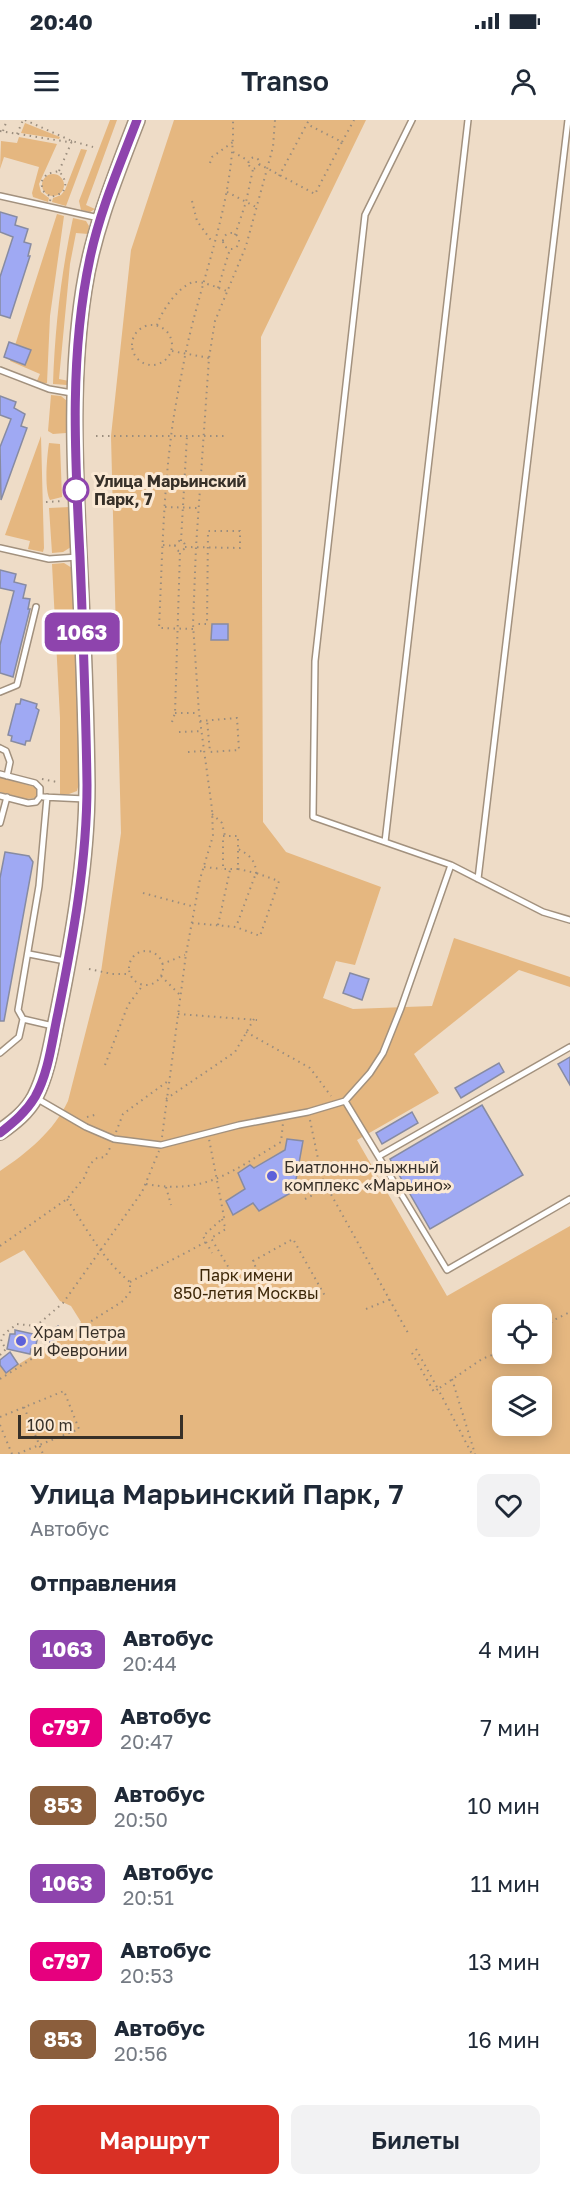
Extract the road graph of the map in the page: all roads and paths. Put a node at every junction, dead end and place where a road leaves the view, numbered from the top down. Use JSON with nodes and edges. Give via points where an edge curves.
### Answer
{"nodes":[{"id":1,"x":7,"y":120,"type":"edge"},
{"id":2,"x":24,"y":120,"type":"edge"},
{"id":3,"x":137,"y":120,"type":"edge"},
{"id":4,"x":233,"y":120,"type":"edge"},
{"id":5,"x":275,"y":120,"type":"edge"},
{"id":6,"x":309,"y":120,"type":"edge"},
{"id":7,"x":354,"y":120,"type":"edge"},
{"id":8,"x":412,"y":120,"type":"edge"},
{"id":9,"x":468,"y":120,"type":"edge"},
{"id":10,"x":567,"y":120,"type":"edge"},
{"id":11,"x":307,"y":124,"type":"junction"},
{"id":12,"x":2,"y":131,"type":"edge"},
{"id":13,"x":17,"y":134,"type":"junction"},
{"id":14,"x":72,"y":141,"type":"junction"},
{"id":15,"x":233,"y":142,"type":"junction"},
{"id":16,"x":342,"y":142,"type":"junction"},
{"id":17,"x":93,"y":147,"type":"dead end"},
{"id":18,"x":233,"y":152,"type":"junction"},
{"id":19,"x":249,"y":161,"type":"junction"},
{"id":20,"x":210,"y":163,"type":"dead end"},
{"id":21,"x":259,"y":164,"type":"junction"},
{"id":22,"x":253,"y":169,"type":"junction"},
{"id":23,"x":267,"y":169,"type":"junction"},
{"id":24,"x":59,"y":171,"type":"junction"},
{"id":25,"x":279,"y":176,"type":"junction"},
{"id":26,"x":227,"y":192,"type":"junction"},
{"id":27,"x":0,"y":196,"type":"edge"},
{"id":28,"x":51,"y":197,"type":"junction"},
{"id":29,"x":192,"y":201,"type":"dead end"},
{"id":30,"x":246,"y":202,"type":"junction"},
{"id":31,"x":48,"y":206,"type":"junction"},
{"id":32,"x":256,"y":207,"type":"junction"},
{"id":33,"x":100,"y":218,"type":"junction"},
{"id":34,"x":235,"y":235,"type":"junction"},
{"id":35,"x":216,"y":237,"type":"junction"},
{"id":36,"x":223,"y":240,"type":"junction"},
{"id":37,"x":238,"y":243,"type":"junction"},
{"id":38,"x":214,"y":244,"type":"junction"},
{"id":39,"x":246,"y":246,"type":"junction"},
{"id":40,"x":230,"y":249,"type":"junction"},
{"id":41,"x":202,"y":283,"type":"junction"},
{"id":42,"x":218,"y":288,"type":"junction"},
{"id":43,"x":227,"y":291,"type":"junction"},
{"id":44,"x":157,"y":325,"type":"junction"},
{"id":45,"x":172,"y":351,"type":"junction"},
{"id":46,"x":186,"y":354,"type":"junction"},
{"id":47,"x":209,"y":358,"type":"junction"},
{"id":48,"x":0,"y":370,"type":"edge"},
{"id":49,"x":75,"y":394,"type":"junction"},
{"id":50,"x":96,"y":436,"type":"dead end"},
{"id":51,"x":171,"y":436,"type":"junction"},
{"id":52,"x":187,"y":436,"type":"junction"},
{"id":53,"x":203,"y":436,"type":"junction"},
{"id":54,"x":226,"y":436,"type":"dead end"},
{"id":55,"x":165,"y":507,"type":"junction"},
{"id":56,"x":183,"y":508,"type":"junction"},
{"id":57,"x":199,"y":508,"type":"junction"},
{"id":58,"x":181,"y":541,"type":"junction"},
{"id":59,"x":163,"y":545,"type":"junction"},
{"id":60,"x":175,"y":546,"type":"junction"},
{"id":61,"x":185,"y":547,"type":"junction"},
{"id":62,"x":196,"y":547,"type":"junction"},
{"id":63,"x":207,"y":547,"type":"junction"},
{"id":64,"x":0,"y":548,"type":"edge"},
{"id":65,"x":180,"y":551,"type":"junction"},
{"id":66,"x":80,"y":557,"type":"junction"},
{"id":67,"x":36,"y":607,"type":"dead end"},
{"id":68,"x":193,"y":624,"type":"junction"},
{"id":69,"x":177,"y":628,"type":"junction"},
{"id":70,"x":194,"y":628,"type":"junction"},
{"id":71,"x":0,"y":692,"type":"edge"},
{"id":72,"x":176,"y":713,"type":"junction"},
{"id":73,"x":199,"y":713,"type":"junction"},
{"id":74,"x":207,"y":720,"type":"junction"},
{"id":75,"x":200,"y":721,"type":"junction"},
{"id":76,"x":172,"y":722,"type":"dead end"},
{"id":77,"x":202,"y":731,"type":"junction"},
{"id":78,"x":178,"y":732,"type":"dead end"},
{"id":79,"x":0,"y":748,"type":"edge"},
{"id":80,"x":188,"y":752,"type":"dead end"},
{"id":81,"x":205,"y":752,"type":"junction"},
{"id":82,"x":210,"y":752,"type":"junction"},
{"id":83,"x":0,"y":774,"type":"edge"},
{"id":84,"x":7,"y":776,"type":"junction"},
{"id":85,"x":3,"y":796,"type":"edge"},
{"id":86,"x":43,"y":797,"type":"junction"},
{"id":87,"x":87,"y":799,"type":"junction"},
{"id":88,"x":212,"y":813,"type":"junction"},
{"id":89,"x":0,"y":823,"type":"edge"},
{"id":90,"x":225,"y":836,"type":"junction"},
{"id":91,"x":385,"y":842,"type":"junction"},
{"id":92,"x":238,"y":849,"type":"junction"},
{"id":93,"x":451,"y":865,"type":"junction"},
{"id":94,"x":204,"y":867,"type":"junction"},
{"id":95,"x":223,"y":869,"type":"junction"},
{"id":96,"x":230,"y":869,"type":"junction"},
{"id":97,"x":238,"y":869,"type":"junction"},
{"id":98,"x":256,"y":873,"type":"junction"},
{"id":99,"x":478,"y":879,"type":"junction"},
{"id":100,"x":143,"y":893,"type":"dead end"},
{"id":101,"x":195,"y":907,"type":"junction"},
{"id":102,"x":570,"y":920,"type":"edge"},
{"id":103,"x":192,"y":922,"type":"junction"},
{"id":104,"x":218,"y":925,"type":"junction"},
{"id":105,"x":236,"y":927,"type":"junction"},
{"id":106,"x":28,"y":954,"type":"junction"},
{"id":107,"x":186,"y":954,"type":"junction"},
{"id":108,"x":68,"y":962,"type":"junction"},
{"id":109,"x":162,"y":964,"type":"junction"},
{"id":110,"x":89,"y":969,"type":"dead end"},
{"id":111,"x":130,"y":974,"type":"junction"},
{"id":112,"x":161,"y":976,"type":"junction"},
{"id":113,"x":143,"y":985,"type":"junction"},
{"id":114,"x":181,"y":995,"type":"junction"},
{"id":115,"x":178,"y":1014,"type":"junction"},
{"id":116,"x":23,"y":1020,"type":"junction"},
{"id":117,"x":55,"y":1026,"type":"junction"},
{"id":118,"x":246,"y":1032,"type":"junction"},
{"id":119,"x":570,"y":1047,"type":"edge"},
{"id":120,"x":0,"y":1053,"type":"edge"},
{"id":121,"x":105,"y":1065,"type":"dead end"},
{"id":122,"x":168,"y":1081,"type":"junction"},
{"id":123,"x":35,"y":1097,"type":"junction"},
{"id":124,"x":166,"y":1099,"type":"junction"},
{"id":125,"x":345,"y":1101,"type":"junction"},
{"id":126,"x":336,"y":1104,"type":"junction"},
{"id":127,"x":308,"y":1112,"type":"junction"},
{"id":128,"x":284,"y":1116,"type":"junction"},
{"id":129,"x":0,"y":1132,"type":"edge"},
{"id":130,"x":208,"y":1134,"type":"junction"},
{"id":131,"x":114,"y":1139,"type":"junction"},
{"id":132,"x":161,"y":1145,"type":"junction"},
{"id":133,"x":379,"y":1156,"type":"junction"},
{"id":134,"x":322,"y":1178,"type":"junction"},
{"id":135,"x":217,"y":1179,"type":"junction"},
{"id":136,"x":146,"y":1184,"type":"junction"},
{"id":137,"x":166,"y":1187,"type":"junction"},
{"id":138,"x":67,"y":1199,"type":"junction"},
{"id":139,"x":305,"y":1199,"type":"dead end"},
{"id":140,"x":570,"y":1199,"type":"edge"},
{"id":141,"x":171,"y":1205,"type":"dead end"},
{"id":142,"x":222,"y":1219,"type":"junction"},
{"id":143,"x":206,"y":1242,"type":"junction"},
{"id":144,"x":0,"y":1246,"type":"edge"},
{"id":145,"x":100,"y":1250,"type":"junction"},
{"id":146,"x":212,"y":1253,"type":"dead end"},
{"id":147,"x":130,"y":1282,"type":"junction"},
{"id":148,"x":325,"y":1296,"type":"dead end"},
{"id":149,"x":391,"y":1299,"type":"junction"},
{"id":150,"x":366,"y":1309,"type":"dead end"},
{"id":151,"x":570,"y":1312,"type":"edge"},
{"id":152,"x":552,"y":1323,"type":"edge"},
{"id":153,"x":408,"y":1333,"type":"dead end"},
{"id":154,"x":1,"y":1340,"type":"edge"},
{"id":155,"x":416,"y":1349,"type":"dead end"},
{"id":156,"x":412,"y":1353,"type":"dead end"},
{"id":157,"x":0,"y":1355,"type":"edge"},
{"id":158,"x":492,"y":1355,"type":"edge"},
{"id":159,"x":0,"y":1379,"type":"edge"},
{"id":160,"x":452,"y":1380,"type":"junction"},
{"id":161,"x":438,"y":1389,"type":"junction"},
{"id":162,"x":24,"y":1407,"type":"junction"},
{"id":163,"x":0,"y":1417,"type":"edge"},
{"id":164,"x":0,"y":1425,"type":"edge"},
{"id":165,"x":5,"y":1437,"type":"junction"},
{"id":166,"x":0,"y":1440,"type":"edge"},
{"id":167,"x":39,"y":1445,"type":"junction"},
{"id":168,"x":12,"y":1454,"type":"edge"},
{"id":169,"x":17,"y":1454,"type":"edge"},
{"id":170,"x":43,"y":1454,"type":"edge"},
{"id":171,"x":473,"y":1454,"type":"edge"}],
"edges":[{"from":1,"to":12,"type":"path"},
{"from":2,"to":13,"type":"path"},
{"from":2,"to":14,"type":"path"},
{"from":3,"to":33,"type":"main road"},
{"from":4,"to":15,"type":"path"},
{"from":5,"to":23,"type":"path"},
{"from":6,"to":11,"type":"path"},
{"from":7,"to":16,"type":"path"},
{"from":8,"to":91,"type":"lane","via":[[365,215],[315,661],[313,817]]},
{"from":9,"to":91,"type":"lane"},
{"from":10,"to":99,"type":"lane"},
{"from":11,"to":16,"type":"path"},
{"from":11,"to":25,"type":"path"},
{"from":12,"to":13,"type":"path"},
{"from":13,"to":14,"type":"path"},
{"from":14,"to":17,"type":"path"},
{"from":14,"to":24,"type":"path"},
{"from":15,"to":18,"type":"path"},
{"from":15,"to":20,"type":"path","via":[[212,157]]},
{"from":16,"to":25,"type":"path","via":[[315,194]]},
{"from":18,"to":19,"type":"path"},
{"from":18,"to":26,"type":"path"},
{"from":19,"to":21,"type":"path","via":[[256,158]]},
{"from":19,"to":22,"type":"path"},
{"from":21,"to":22,"type":"path"},
{"from":21,"to":23,"type":"path"},
{"from":22,"to":30,"type":"path"},
{"from":23,"to":25,"type":"path"},
{"from":23,"to":32,"type":"path"},
{"from":24,"to":28,"type":"path","via":[[65,186],[59,195]]},
{"from":24,"to":28,"type":"path","via":[[42,179],[43,191]]},
{"from":26,"to":30,"type":"path"},
{"from":26,"to":35,"type":"path"},
{"from":27,"to":31,"type":"lane"},
{"from":28,"to":31,"type":"path"},
{"from":29,"to":38,"type":"path","via":[[197,221]]},
{"from":30,"to":32,"type":"path"},
{"from":30,"to":34,"type":"path"},
{"from":31,"to":33,"type":"lane"},
{"from":32,"to":39,"type":"path"},
{"from":33,"to":49,"type":"main road","via":[[84,291]]},
{"from":34,"to":36,"type":"path","via":[[227,234]]},
{"from":34,"to":37,"type":"path"},
{"from":35,"to":36,"type":"path"},
{"from":35,"to":38,"type":"path"},
{"from":36,"to":40,"type":"path"},
{"from":37,"to":39,"type":"path"},
{"from":37,"to":40,"type":"path"},
{"from":38,"to":41,"type":"path"},
{"from":39,"to":43,"type":"path"},
{"from":40,"to":42,"type":"path"},
{"from":41,"to":42,"type":"path"},
{"from":41,"to":44,"type":"path","via":[[188,285],[175,296]]},
{"from":41,"to":46,"type":"path"},
{"from":42,"to":43,"type":"path"},
{"from":43,"to":47,"type":"path","via":[[215,321]]},
{"from":44,"to":45,"type":"path","via":[[170,335]]},
{"from":44,"to":45,"type":"path","via":[[147,325],[136,332],[132,338],[133,352],[142,363],[155,366],[167,360]]},
{"from":45,"to":46,"type":"path"},
{"from":46,"to":47,"type":"path"},
{"from":46,"to":51,"type":"path"},
{"from":47,"to":53,"type":"path"},
{"from":48,"to":49,"type":"lane","via":[[49,389]]},
{"from":49,"to":66,"type":"main road"},
{"from":50,"to":51,"type":"path"},
{"from":51,"to":52,"type":"path"},
{"from":51,"to":55,"type":"path"},
{"from":52,"to":53,"type":"path"},
{"from":52,"to":56,"type":"path"},
{"from":53,"to":54,"type":"path"},
{"from":53,"to":57,"type":"path"},
{"from":55,"to":56,"type":"path"},
{"from":55,"to":59,"type":"path"},
{"from":56,"to":57,"type":"path"},
{"from":56,"to":58,"type":"path"},
{"from":57,"to":62,"type":"path"},
{"from":58,"to":60,"type":"path"},
{"from":58,"to":61,"type":"path"},
{"from":59,"to":60,"type":"path"},
{"from":59,"to":69,"type":"path","via":[[159,628]]},
{"from":60,"to":65,"type":"path"},
{"from":61,"to":62,"type":"path"},
{"from":61,"to":65,"type":"path"},
{"from":62,"to":63,"type":"path"},
{"from":62,"to":68,"type":"path"},
{"from":63,"to":63,"type":"path","via":[[240,548],[240,531],[208,531]]},
{"from":63,"to":68,"type":"path","via":[[207,624]]},
{"from":64,"to":66,"type":"lane","via":[[49,559]]},
{"from":65,"to":69,"type":"path"},
{"from":66,"to":87,"type":"main road"},
{"from":67,"to":71,"type":"lane","via":[[17,686]]},
{"from":68,"to":70,"type":"path"},
{"from":69,"to":70,"type":"path"},
{"from":69,"to":72,"type":"path"},
{"from":70,"to":73,"type":"path"},
{"from":72,"to":73,"type":"path"},
{"from":72,"to":76,"type":"path"},
{"from":73,"to":75,"type":"path"},
{"from":74,"to":75,"type":"path"},
{"from":74,"to":82,"type":"path"},
{"from":74,"to":82,"type":"path","via":[[237,718],[239,750]]},
{"from":75,"to":77,"type":"path"},
{"from":77,"to":78,"type":"path"},
{"from":77,"to":81,"type":"path"},
{"from":79,"to":84,"type":"lane","via":[[6,751],[10,762]]},
{"from":80,"to":81,"type":"path"},
{"from":81,"to":82,"type":"path"},
{"from":81,"to":88,"type":"path"},
{"from":83,"to":84,"type":"lane"},
{"from":84,"to":86,"type":"lane","via":[[35,783]]},
{"from":85,"to":86,"type":"lane","via":[[28,802]]},
{"from":85,"to":89,"type":"lane"},
{"from":86,"to":87,"type":"lane"},
{"from":86,"to":106,"type":"lane","via":[[39,886]]},
{"from":87,"to":108,"type":"main road"},
{"from":88,"to":90,"type":"path","via":[[222,823]]},
{"from":88,"to":94,"type":"path","via":[[213,836]]},
{"from":90,"to":92,"type":"path","via":[[238,836]]},
{"from":90,"to":95,"type":"path"},
{"from":91,"to":93,"type":"lane"},
{"from":92,"to":97,"type":"path"},
{"from":92,"to":98,"type":"path","via":[[250,856]]},
{"from":93,"to":99,"type":"lane"},
{"from":93,"to":125,"type":"lane","via":[[383,1053]]},
{"from":94,"to":95,"type":"path"},
{"from":94,"to":101,"type":"path"},
{"from":95,"to":96,"type":"path"},
{"from":96,"to":97,"type":"path"},
{"from":96,"to":104,"type":"path"},
{"from":97,"to":98,"type":"path"},
{"from":98,"to":105,"type":"path"},
{"from":98,"to":105,"type":"path","via":[[279,881],[260,936]]},
{"from":99,"to":102,"type":"lane","via":[[543,912]]},
{"from":100,"to":101,"type":"path"},
{"from":101,"to":103,"type":"path"},
{"from":103,"to":104,"type":"path"},
{"from":103,"to":107,"type":"path"},
{"from":104,"to":105,"type":"path"},
{"from":106,"to":108,"type":"lane"},
{"from":106,"to":116,"type":"lane","via":[[18,1010]]},
{"from":107,"to":109,"type":"path"},
{"from":107,"to":114,"type":"path"},
{"from":108,"to":117,"type":"main road"},
{"from":109,"to":111,"type":"path","via":[[154,953],[139,953],[131,960]]},
{"from":109,"to":112,"type":"path"},
{"from":110,"to":111,"type":"path"},
{"from":111,"to":113,"type":"path"},
{"from":112,"to":113,"type":"path"},
{"from":112,"to":114,"type":"path"},
{"from":113,"to":121,"type":"path","via":[[128,1005]]},
{"from":114,"to":115,"type":"path"},
{"from":115,"to":118,"type":"path","via":[[255,1020]]},
{"from":115,"to":122,"type":"path"},
{"from":116,"to":117,"type":"lane"},
{"from":116,"to":120,"type":"lane","via":[[19,1037]]},
{"from":117,"to":123,"type":"main road"},
{"from":118,"to":124,"type":"path","via":[[235,1052]]},
{"from":118,"to":126,"type":"path","via":[[310,1068]]},
{"from":119,"to":133,"type":"lane"},
{"from":122,"to":124,"type":"path"},
{"from":122,"to":131,"type":"path","via":[[123,1114]]},
{"from":123,"to":129,"type":"main road","via":[[19,1118]]},
{"from":123,"to":131,"type":"lane"},
{"from":124,"to":132,"type":"path"},
{"from":125,"to":126,"type":"lane"},
{"from":125,"to":133,"type":"lane"},
{"from":126,"to":127,"type":"lane"},
{"from":127,"to":128,"type":"lane"},
{"from":127,"to":134,"type":"path"},
{"from":128,"to":130,"type":"lane"},
{"from":128,"to":135,"type":"path","via":[[281,1142]]},
{"from":130,"to":132,"type":"lane"},
{"from":130,"to":135,"type":"path"},
{"from":131,"to":132,"type":"lane"},
{"from":131,"to":138,"type":"path","via":[[105,1157],[90,1164]]},
{"from":132,"to":136,"type":"path"},
{"from":133,"to":140,"type":"lane","via":[[447,1270]]},
{"from":134,"to":139,"type":"path"},
{"from":134,"to":149,"type":"path"},
{"from":135,"to":137,"type":"path","via":[[200,1186]]},
{"from":135,"to":142,"type":"path"},
{"from":136,"to":137,"type":"path"},
{"from":136,"to":145,"type":"path"},
{"from":137,"to":141,"type":"path"},
{"from":138,"to":144,"type":"path"},
{"from":138,"to":145,"type":"path"},
{"from":142,"to":143,"type":"path","via":[[203,1236]]},
{"from":142,"to":148,"type":"path","via":[[226,1229],[211,1238],[236,1280],[256,1268],[253,1261],[293,1239]]},
{"from":143,"to":146,"type":"path"},
{"from":143,"to":147,"type":"path"},
{"from":145,"to":147,"type":"path"},
{"from":145,"to":154,"type":"path","via":[[63,1303],[36,1326],[17,1324]]},
{"from":147,"to":159,"type":"path","via":[[130,1292],[123,1301]]},
{"from":149,"to":150,"type":"path"},
{"from":149,"to":153,"type":"path"},
{"from":151,"to":152,"type":"path"},
{"from":154,"to":157,"type":"path","via":[[6,1349]]},
{"from":155,"to":161,"type":"path"},
{"from":156,"to":161,"type":"path","via":[[434,1392]]},
{"from":158,"to":160,"type":"path"},
{"from":160,"to":161,"type":"path"},
{"from":160,"to":171,"type":"path"},
{"from":161,"to":171,"type":"path"},
{"from":162,"to":163,"type":"path"},
{"from":162,"to":167,"type":"path"},
{"from":162,"to":167,"type":"path","via":[[64,1391],[68,1401],[79,1429]]},
{"from":164,"to":165,"type":"path"},
{"from":165,"to":166,"type":"path"},
{"from":165,"to":168,"type":"path"},
{"from":167,"to":169,"type":"path"},
{"from":167,"to":170,"type":"path"}]}
